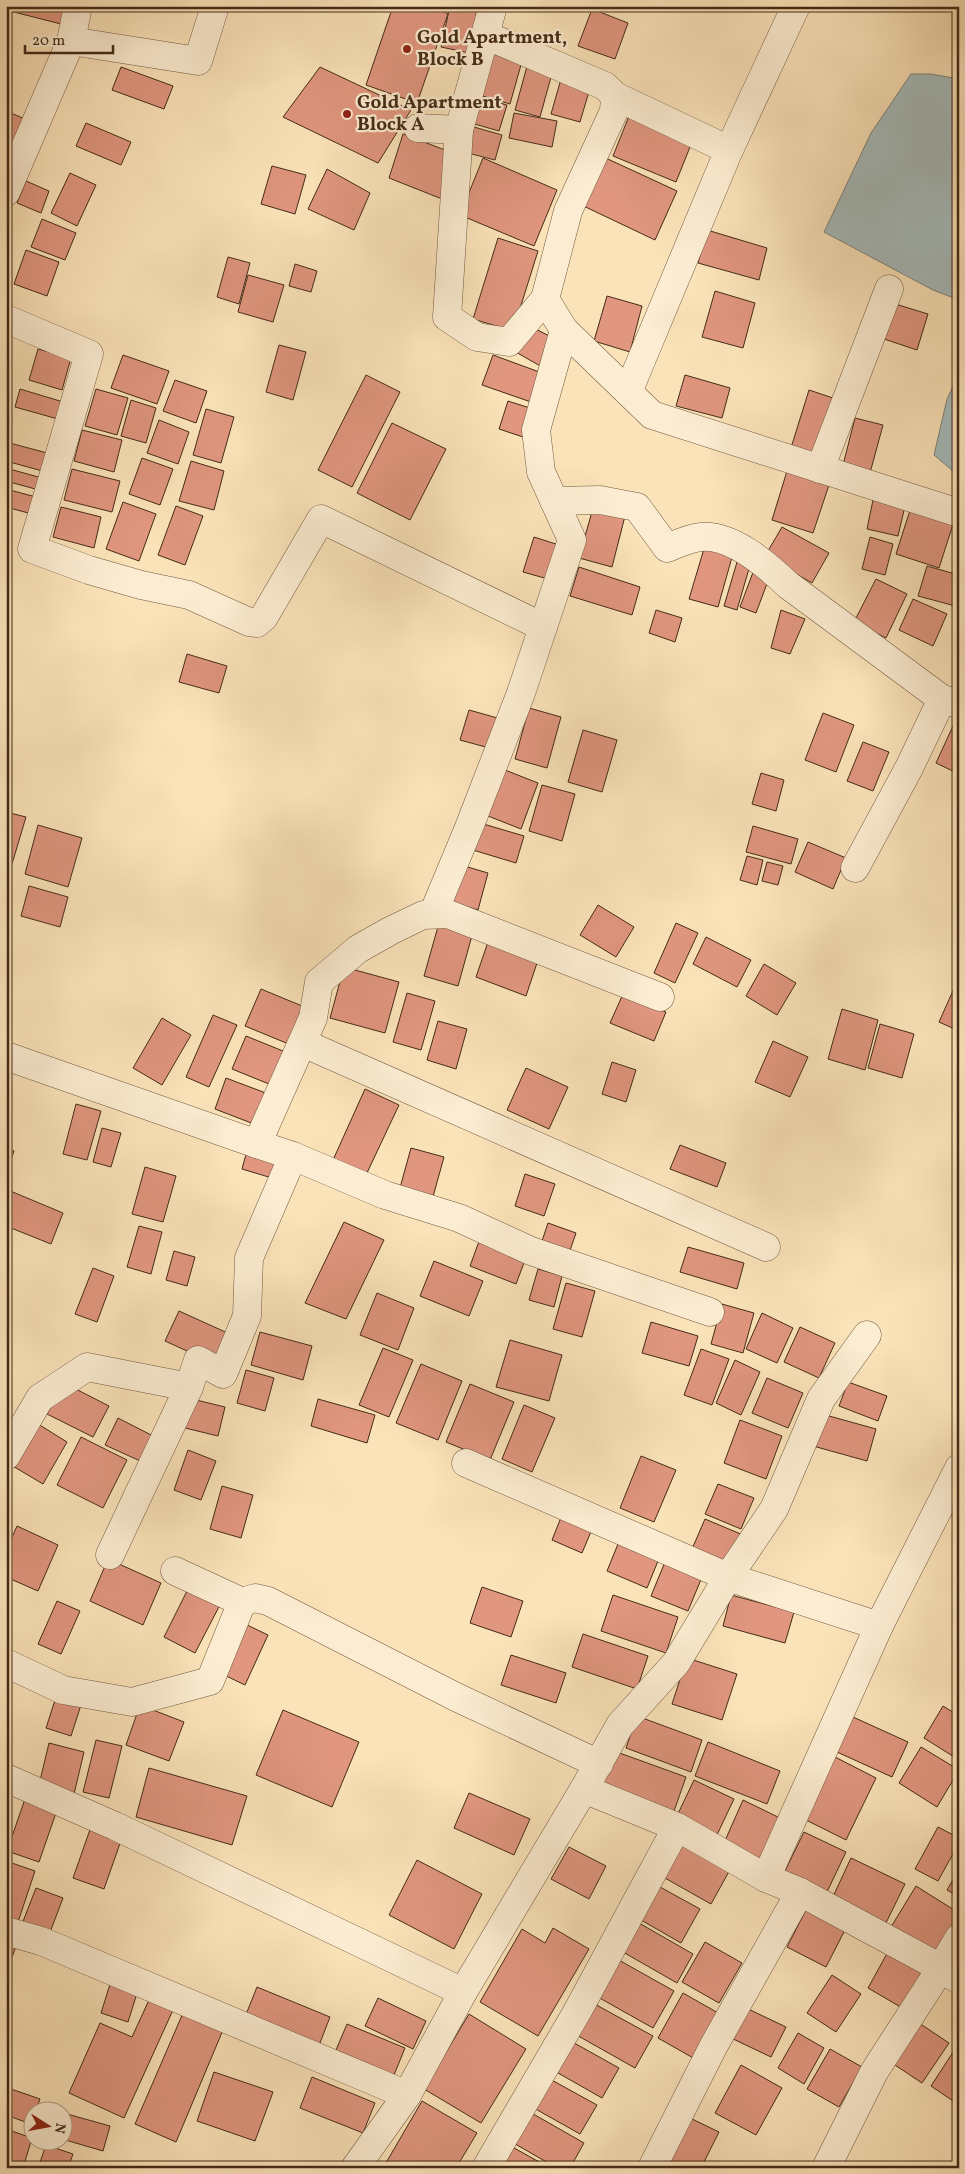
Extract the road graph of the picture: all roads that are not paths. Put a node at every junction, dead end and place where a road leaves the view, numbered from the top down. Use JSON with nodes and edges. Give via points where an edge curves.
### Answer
{"nodes":[{"id":1,"x":78,"y":6,"type":"edge"},
{"id":2,"x":215,"y":6,"type":"edge"},
{"id":3,"x":493,"y":6,"type":"edge"},
{"id":4,"x":796,"y":6,"type":"edge"},
{"id":5,"x":485,"y":35,"type":"junction"},
{"id":6,"x":71,"y":41,"type":"junction"},
{"id":7,"x":615,"y":96,"type":"junction"},
{"id":8,"x":418,"y":128,"type":"dead end"},
{"id":9,"x":458,"y":130,"type":"junction"},
{"id":10,"x":729,"y":150,"type":"junction"},
{"id":11,"x":6,"y":192,"type":"edge"},
{"id":12,"x":889,"y":289,"type":"dead end"},
{"id":13,"x":545,"y":299,"type":"junction"},
{"id":14,"x":6,"y":318,"type":"edge"},
{"id":15,"x":564,"y":330,"type":"junction"},
{"id":16,"x":628,"y":392,"type":"junction"},
{"id":17,"x":820,"y":469,"type":"junction"},
{"id":18,"x":554,"y":501,"type":"junction"},
{"id":19,"x":959,"y":514,"type":"edge"},
{"id":20,"x":543,"y":627,"type":"junction"},
{"id":21,"x":950,"y":701,"type":"edge"},
{"id":22,"x":855,"y":868,"type":"dead end"},
{"id":23,"x":433,"y":914,"type":"junction"},
{"id":24,"x":660,"y":996,"type":"dead end"},
{"id":25,"x":302,"y":1043,"type":"junction"},
{"id":26,"x":6,"y":1056,"type":"edge"},
{"id":27,"x":257,"y":1144,"type":"junction"},
{"id":28,"x":292,"y":1156,"type":"junction"},
{"id":29,"x":766,"y":1247,"type":"dead end"},
{"id":30,"x":710,"y":1312,"type":"dead end"},
{"id":31,"x":867,"y":1335,"type":"dead end"},
{"id":32,"x":189,"y":1387,"type":"junction"},
{"id":33,"x":6,"y":1456,"type":"edge"},
{"id":34,"x":466,"y":1464,"type":"dead end"},
{"id":35,"x":959,"y":1468,"type":"edge"},
{"id":36,"x":110,"y":1555,"type":"dead end"},
{"id":37,"x":174,"y":1571,"type":"dead end"},
{"id":38,"x":728,"y":1577,"type":"junction"},
{"id":39,"x":242,"y":1602,"type":"junction"},
{"id":40,"x":879,"y":1626,"type":"junction"},
{"id":41,"x":6,"y":1663,"type":"edge"},
{"id":42,"x":599,"y":1764,"type":"junction"},
{"id":43,"x":6,"y":1778,"type":"edge"},
{"id":44,"x":584,"y":1789,"type":"junction"},
{"id":45,"x":677,"y":1827,"type":"junction"},
{"id":46,"x":766,"y":1878,"type":"junction"},
{"id":47,"x":800,"y":1892,"type":"junction"},
{"id":48,"x":6,"y":1930,"type":"edge"},
{"id":49,"x":959,"y":1938,"type":"edge"},
{"id":50,"x":950,"y":1974,"type":"edge"},
{"id":51,"x":463,"y":1992,"type":"junction"},
{"id":52,"x":407,"y":2095,"type":"junction"},
{"id":53,"x":355,"y":2168,"type":"edge"},
{"id":54,"x":486,"y":2168,"type":"edge"},
{"id":55,"x":652,"y":2168,"type":"edge"},
{"id":56,"x":826,"y":2168,"type":"edge"}],
"edges":[{"from":1,"to":6,"type":"street"},
{"from":2,"to":6,"type":"street","via":[[198,61]]},
{"from":3,"to":5,"type":"street"},
{"from":4,"to":10,"type":"street"},
{"from":5,"to":7,"type":"street","via":[[605,86]]},
{"from":5,"to":9,"type":"street"},
{"from":6,"to":11,"type":"street"},
{"from":7,"to":10,"type":"street"},
{"from":7,"to":13,"type":"street","via":[[614,111],[568,211]]},
{"from":8,"to":9,"type":"street"},
{"from":9,"to":13,"type":"street","via":[[447,317],[477,337],[509,342]]},
{"from":10,"to":16,"type":"street"},
{"from":12,"to":17,"type":"street"},
{"from":13,"to":15,"type":"street"},
{"from":14,"to":20,"type":"street","via":[[89,354],[32,549],[89,570],[189,595],[257,623],[264,617],[321,519]]},
{"from":15,"to":16,"type":"street"},
{"from":15,"to":18,"type":"street","via":[[536,430],[542,472]]},
{"from":16,"to":17,"type":"street","via":[[652,415]]},
{"from":17,"to":19,"type":"street"},
{"from":18,"to":20,"type":"street","via":[[572,540]]},
{"from":18,"to":21,"type":"street","via":[[600,500],[637,507],[667,548],[701,537],[725,540],[766,564],[788,585]]},
{"from":20,"to":23,"type":"street","via":[[504,738]]},
{"from":21,"to":22,"type":"street","via":[[909,768]]},
{"from":23,"to":24,"type":"street","via":[[448,914]]},
{"from":23,"to":25,"type":"street","via":[[424,914],[358,949],[319,982],[313,1018]]},
{"from":25,"to":27,"type":"street"},
{"from":25,"to":29,"type":"street"},
{"from":26,"to":27,"type":"street"},
{"from":27,"to":28,"type":"street"},
{"from":28,"to":30,"type":"street","via":[[385,1194],[459,1218],[531,1251]]},
{"from":28,"to":32,"type":"street","via":[[249,1258],[248,1316],[223,1374],[198,1360]]},
{"from":31,"to":38,"type":"street","via":[[821,1399],[774,1509]]},
{"from":32,"to":33,"type":"street","via":[[87,1367],[40,1398]]},
{"from":32,"to":36,"type":"street"},
{"from":34,"to":38,"type":"street"},
{"from":35,"to":40,"type":"street"},
{"from":37,"to":39,"type":"street"},
{"from":38,"to":40,"type":"street"},
{"from":38,"to":42,"type":"street","via":[[676,1662],[620,1725]]},
{"from":39,"to":41,"type":"street","via":[[210,1681],[132,1702],[63,1690]]},
{"from":39,"to":42,"type":"street","via":[[255,1598],[268,1601],[456,1697]]},
{"from":40,"to":46,"type":"street"},
{"from":42,"to":44,"type":"street"},
{"from":43,"to":51,"type":"street","via":[[115,1826]]},
{"from":44,"to":45,"type":"street"},
{"from":44,"to":51,"type":"street"},
{"from":45,"to":46,"type":"street"},
{"from":45,"to":54,"type":"street","via":[[577,2012]]},
{"from":46,"to":47,"type":"street"},
{"from":47,"to":50,"type":"street"},
{"from":47,"to":55,"type":"street","via":[[713,2047]]},
{"from":48,"to":52,"type":"street","via":[[41,1941]]},
{"from":49,"to":50,"type":"street"},
{"from":50,"to":56,"type":"street","via":[[874,2072]]},
{"from":51,"to":52,"type":"street"},
{"from":52,"to":53,"type":"street"}]}
